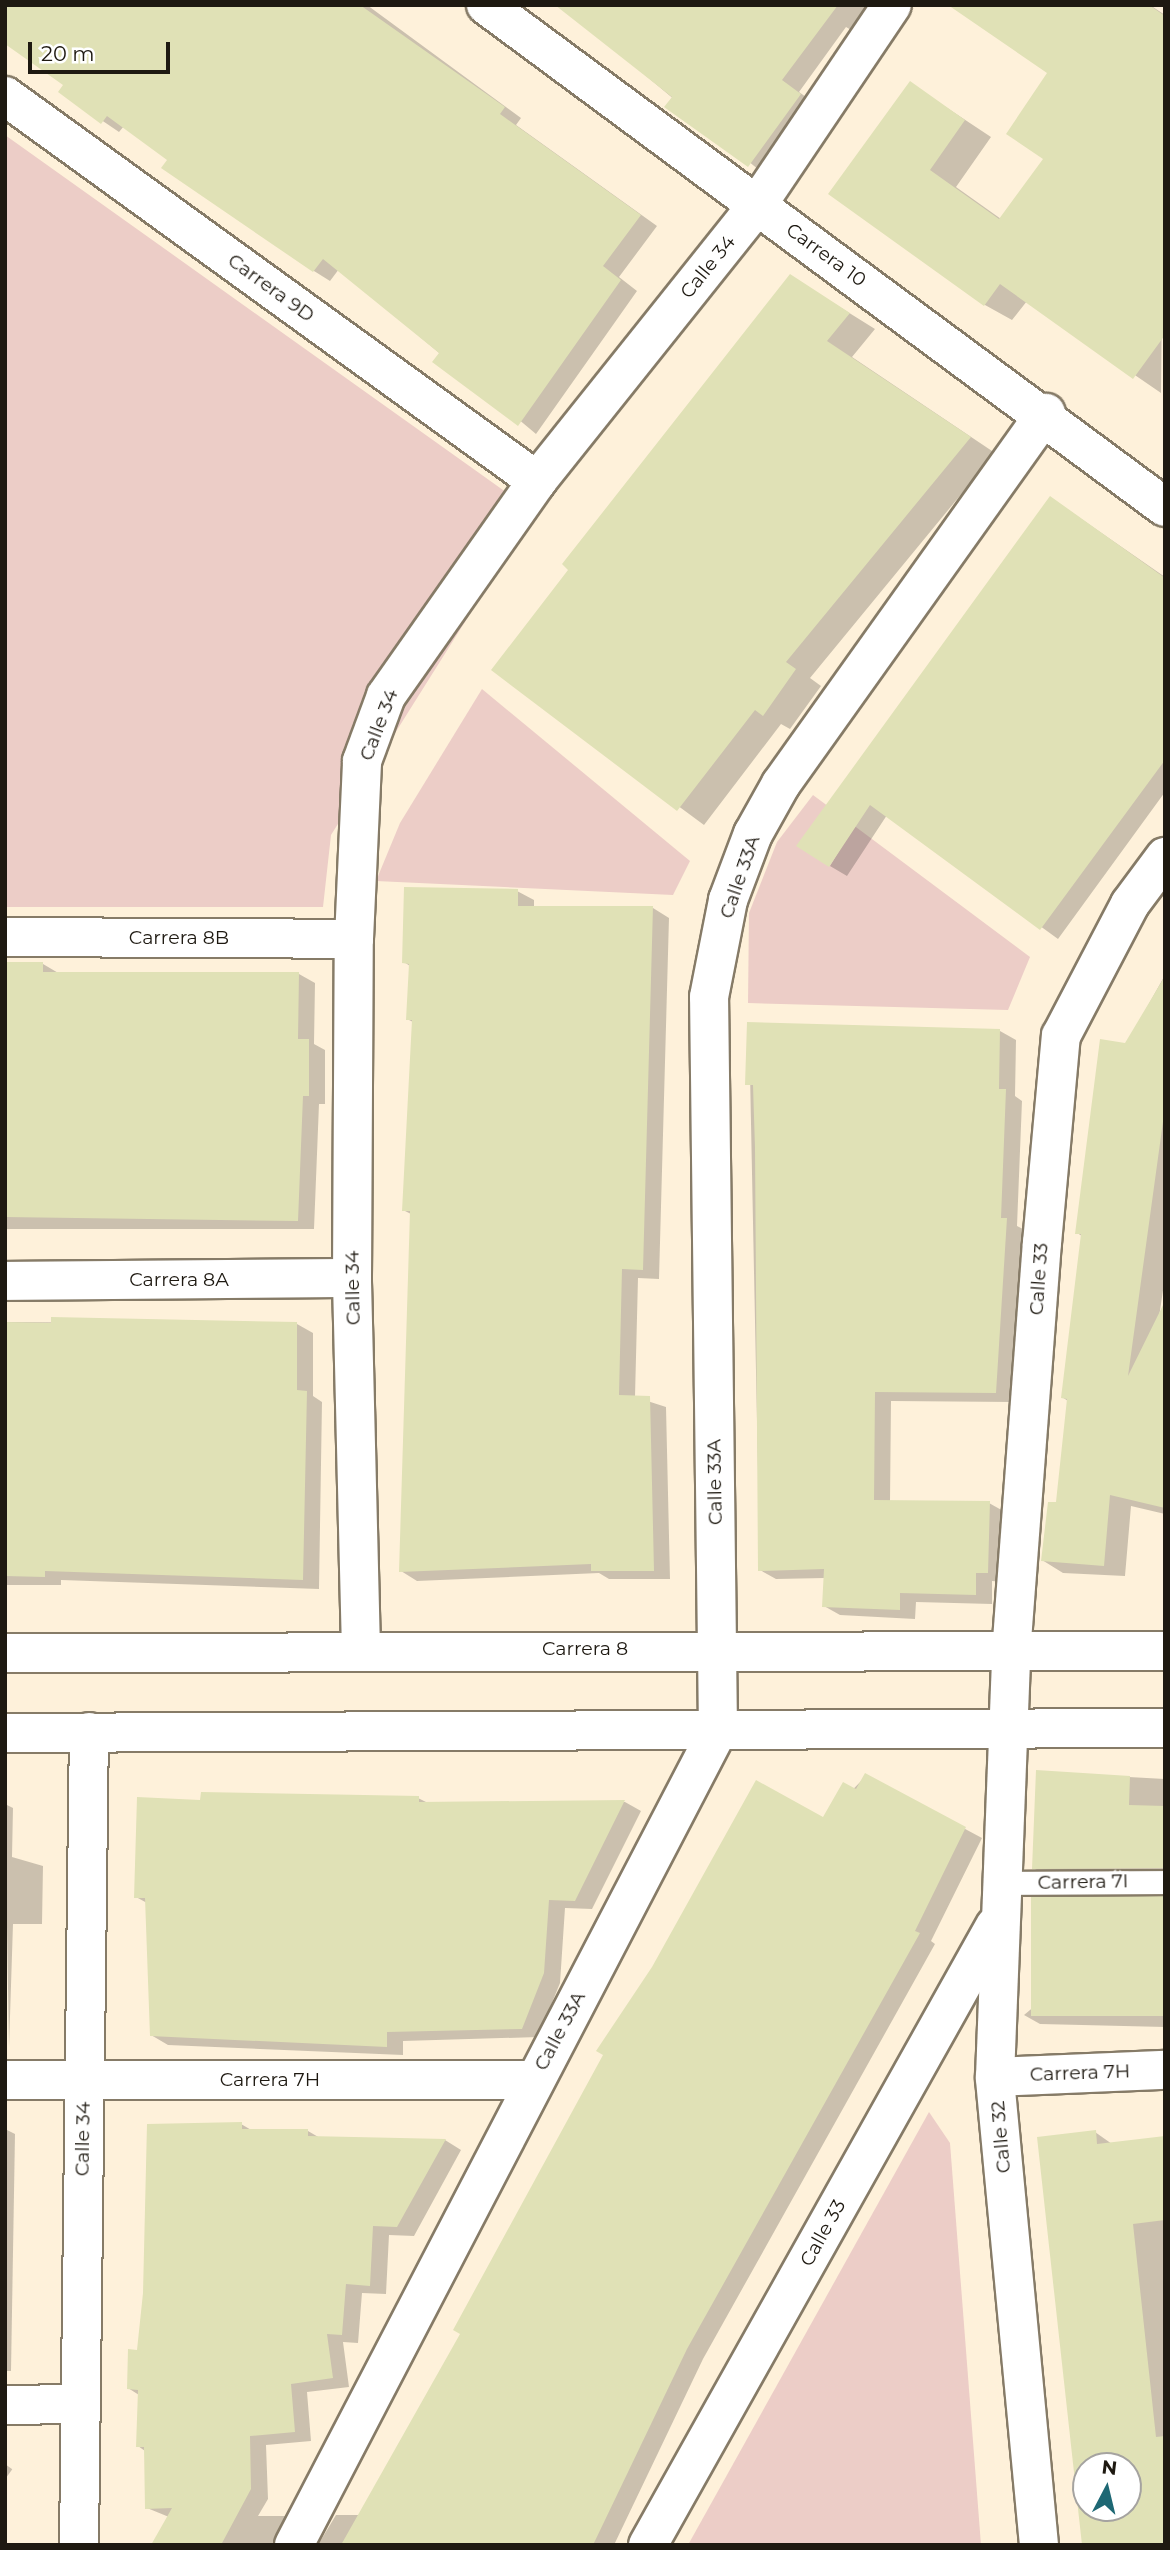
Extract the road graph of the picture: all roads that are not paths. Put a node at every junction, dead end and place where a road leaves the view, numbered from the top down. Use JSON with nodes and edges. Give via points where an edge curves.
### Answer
{"nodes":[{"id":1,"x":486,"y":5,"type":"edge"},
{"id":2,"x":892,"y":5,"type":"edge"},
{"id":3,"x":5,"y":96,"type":"edge"},
{"id":4,"x":757,"y":205,"type":"junction"},
{"id":5,"x":1046,"y":414,"type":"junction"},
{"id":6,"x":537,"y":481,"type":"junction"},
{"id":7,"x":1165,"y":507,"type":"edge"},
{"id":8,"x":1165,"y":857,"type":"edge"},
{"id":9,"x":5,"y":937,"type":"edge"},
{"id":10,"x":354,"y":939,"type":"junction"},
{"id":11,"x":352,"y":1278,"type":"junction"},
{"id":12,"x":5,"y":1281,"type":"edge"},
{"id":13,"x":716,"y":1648,"type":"junction"},
{"id":14,"x":361,"y":1650,"type":"junction"},
{"id":15,"x":1165,"y":1651,"type":"edge"},
{"id":16,"x":5,"y":1653,"type":"edge"},
{"id":17,"x":1011,"y":1654,"type":"junction"},
{"id":18,"x":1009,"y":1728,"type":"junction"},
{"id":19,"x":1165,"y":1728,"type":"edge"},
{"id":20,"x":718,"y":1730,"type":"junction"},
{"id":21,"x":89,"y":1732,"type":"junction"},
{"id":22,"x":5,"y":1733,"type":"edge"},
{"id":23,"x":1165,"y":1882,"type":"edge"},
{"id":24,"x":1000,"y":1883,"type":"junction"},
{"id":25,"x":998,"y":1922,"type":"junction"},
{"id":26,"x":1165,"y":2070,"type":"edge"},
{"id":27,"x":995,"y":2077,"type":"junction"},
{"id":28,"x":5,"y":2080,"type":"edge"},
{"id":29,"x":85,"y":2080,"type":"junction"},
{"id":30,"x":534,"y":2080,"type":"junction"},
{"id":31,"x":77,"y":2404,"type":"junction"},
{"id":32,"x":5,"y":2405,"type":"edge"},
{"id":33,"x":79,"y":2545,"type":"edge"},
{"id":34,"x":293,"y":2545,"type":"edge"},
{"id":35,"x":648,"y":2545,"type":"edge"},
{"id":36,"x":1039,"y":2545,"type":"edge"}],
"edges":[{"from":1,"to":4,"type":"street","name":"Carrera 10"},
{"from":2,"to":4,"type":"street","name":"Calle 34"},
{"from":3,"to":6,"type":"street","name":"Carrera 9D"},
{"from":4,"to":5,"type":"street","name":"Carrera 10"},
{"from":4,"to":6,"type":"street","name":"Calle 34"},
{"from":5,"to":7,"type":"street","name":"Carrera 10"},
{"from":5,"to":13,"type":"street","name":"Calle 33A","via":[[781,784],[728,900],[709,997]]},
{"from":6,"to":10,"type":"street","name":"Calle 34","via":[[386,696],[362,761]]},
{"from":8,"to":17,"type":"street","name":"Calle 33","via":[[1130,904],[1061,1036]]},
{"from":9,"to":10,"type":"street","name":"Carrera 8B"},
{"from":10,"to":11,"type":"street","name":"Calle 34"},
{"from":11,"to":12,"type":"street","name":"Carrera 8A"},
{"from":11,"to":14,"type":"street","name":"Calle 34"},
{"from":13,"to":14,"type":"street","name":"Carrera 8"},
{"from":13,"to":17,"type":"street","name":"Carrera 8"},
{"from":13,"to":20,"type":"street","name":"Calle 33A"},
{"from":14,"to":16,"type":"street","name":"Carrera 8"},
{"from":15,"to":17,"type":"street","name":"Carrera 8"},
{"from":17,"to":18,"type":"street","name":"Calle 33"},
{"from":18,"to":19,"type":"street"},
{"from":18,"to":20,"type":"street"},
{"from":18,"to":24,"type":"street","name":"Calle 32"},
{"from":20,"to":21,"type":"street"},
{"from":20,"to":30,"type":"street","name":"Calle 33A"},
{"from":21,"to":22,"type":"street"},
{"from":21,"to":29,"type":"street","name":"Calle 34"},
{"from":23,"to":24,"type":"lane","name":"Carrera 7I"},
{"from":24,"to":25,"type":"street","name":"Calle 32"},
{"from":25,"to":27,"type":"street","name":"Calle 32"},
{"from":25,"to":35,"type":"street","name":"Calle 33"},
{"from":26,"to":27,"type":"street","name":"Carrera 7H"},
{"from":27,"to":36,"type":"street","name":"Calle 32"},
{"from":28,"to":29,"type":"street","name":"Carrera 7H"},
{"from":29,"to":30,"type":"street","name":"Carrera 7H"},
{"from":29,"to":31,"type":"street","name":"Calle 34"},
{"from":30,"to":34,"type":"street","name":"Calle 33A"},
{"from":31,"to":32,"type":"street"},
{"from":31,"to":33,"type":"street","name":"Calle 34"}]}
